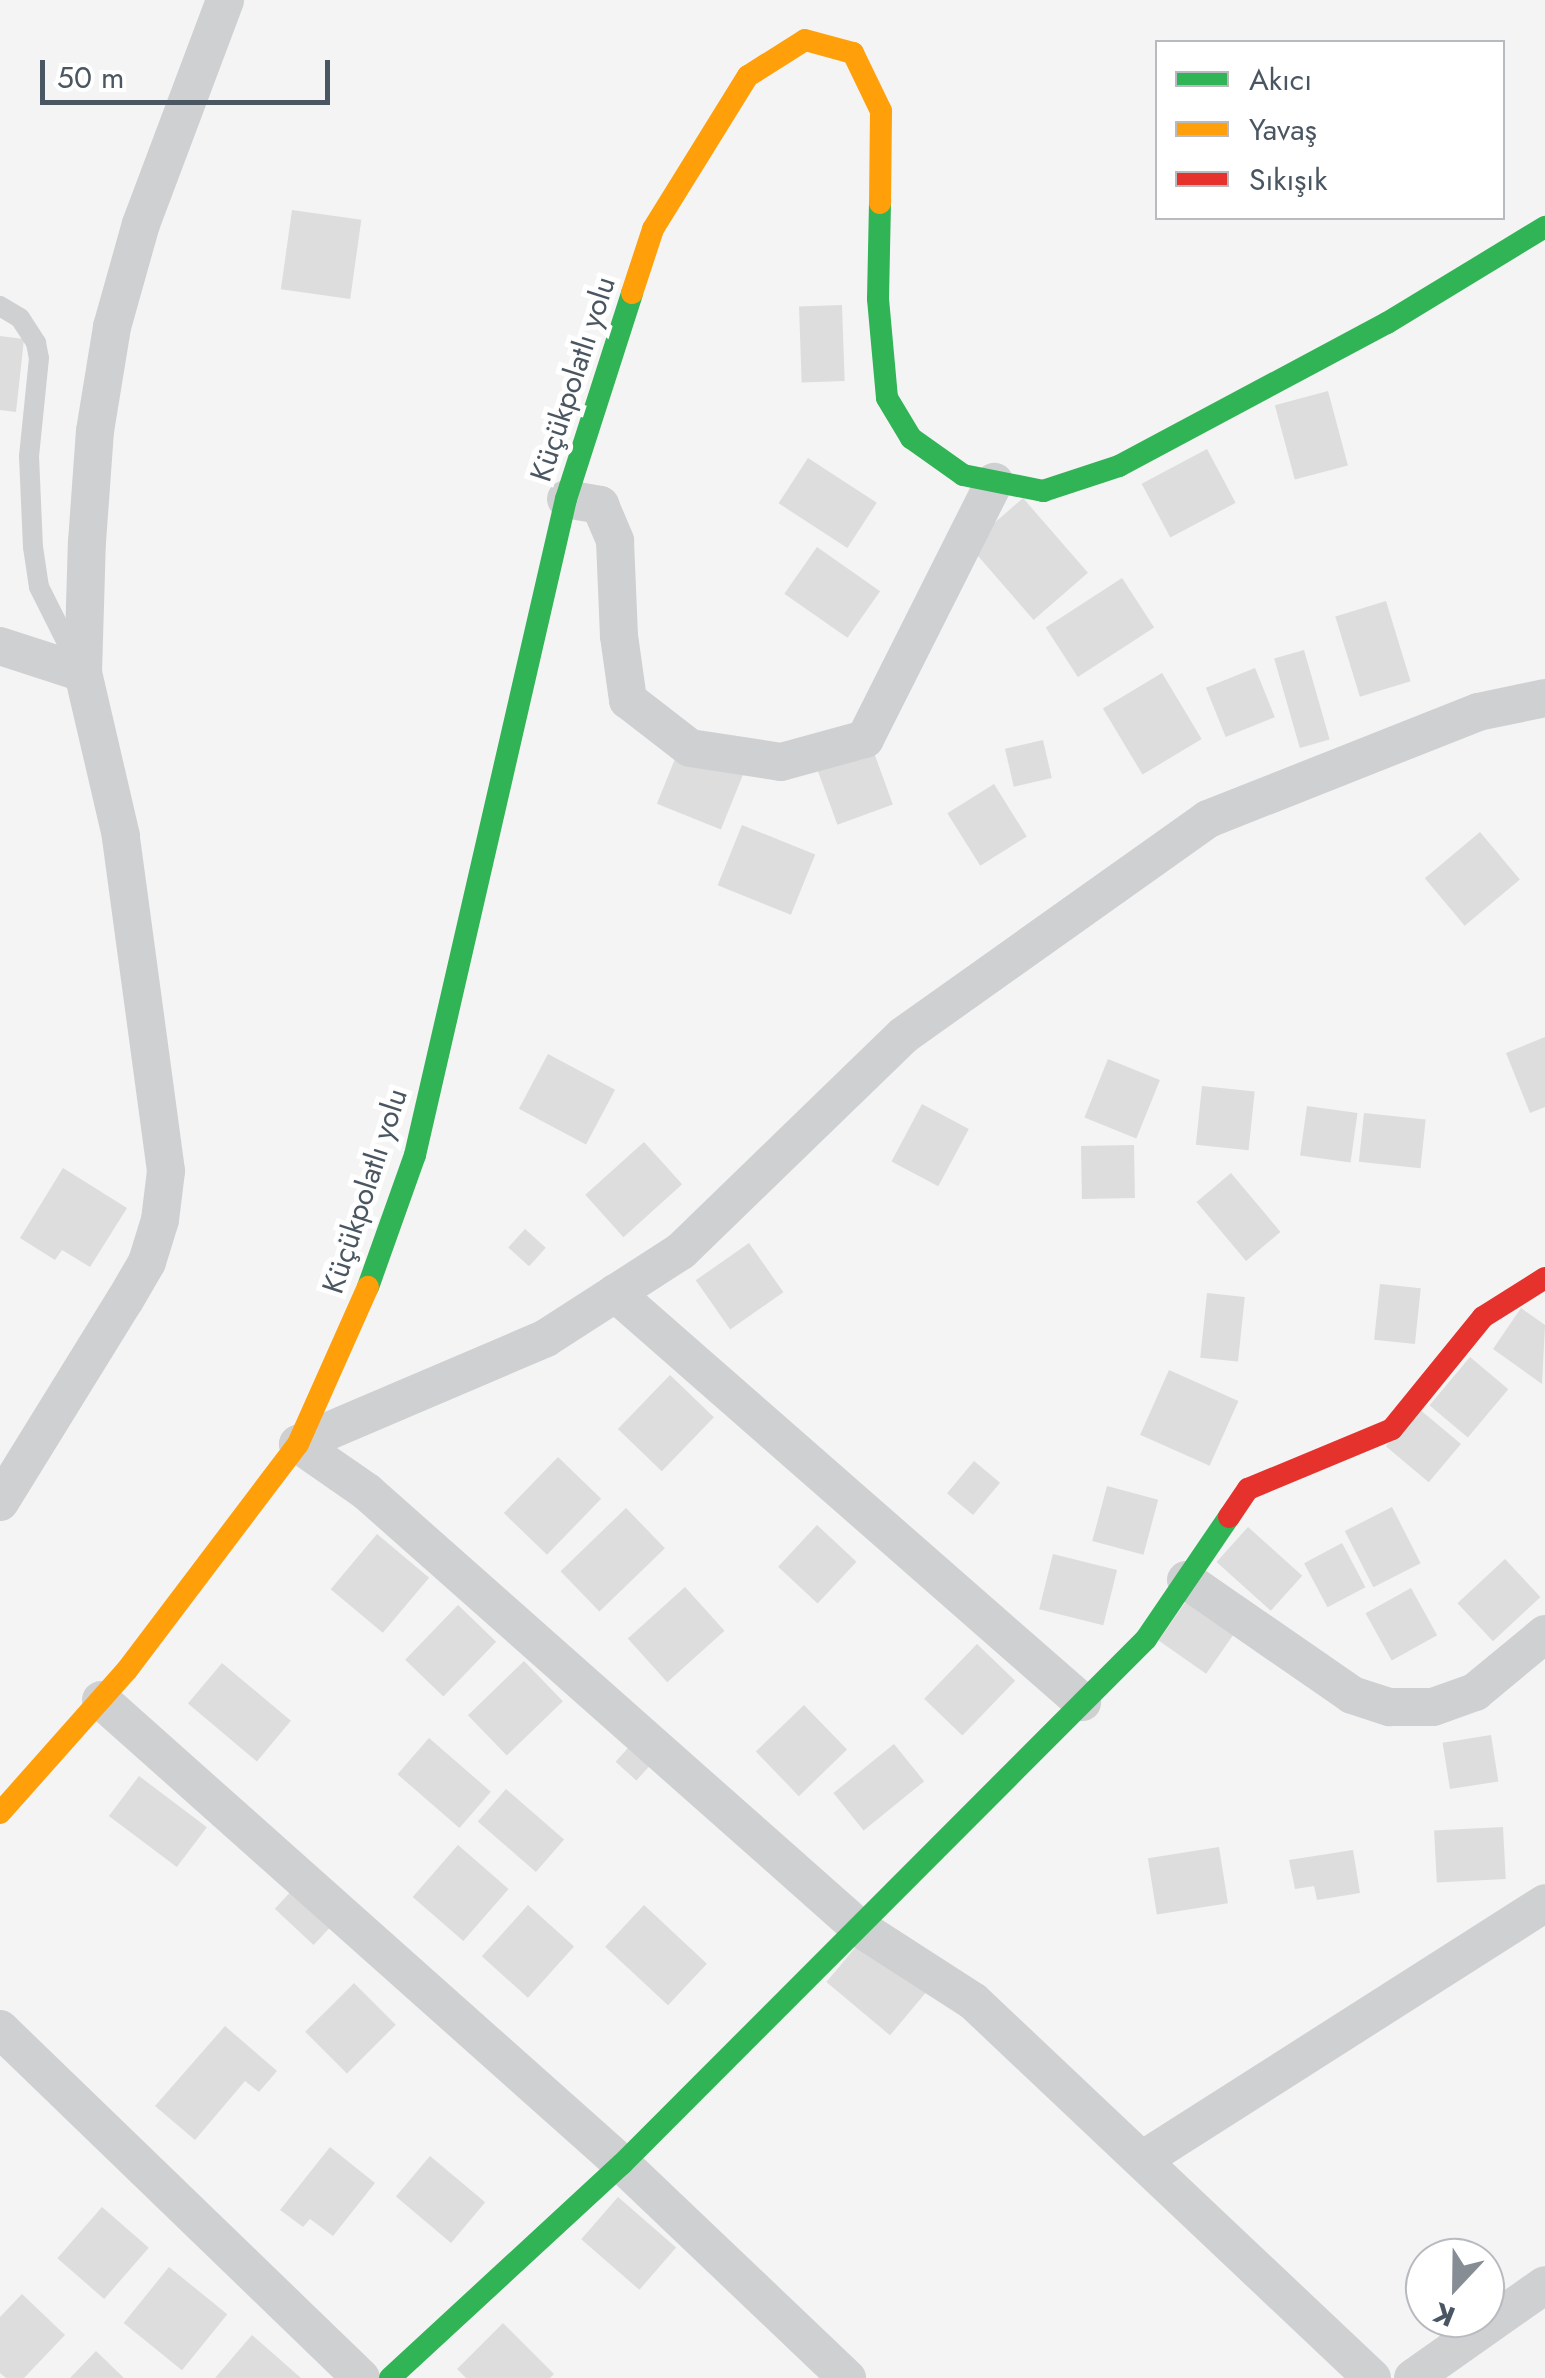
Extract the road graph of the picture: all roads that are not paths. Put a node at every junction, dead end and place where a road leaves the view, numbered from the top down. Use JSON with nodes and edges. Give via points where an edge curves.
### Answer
{"nodes":[{"id":1,"x":225,"y":0,"type":"edge"},
{"id":2,"x":1545,"y":227,"type":"edge"},
{"id":3,"x":0,"y":306,"type":"edge"},
{"id":4,"x":994,"y":482,"type":"junction"},
{"id":5,"x":566,"y":498,"type":"junction"},
{"id":6,"x":0,"y":646,"type":"edge"},
{"id":7,"x":83,"y":673,"type":"junction"},
{"id":8,"x":1545,"y":698,"type":"edge"},
{"id":9,"x":1545,"y":1278,"type":"edge"},
{"id":10,"x":615,"y":1293,"type":"junction"},
{"id":11,"x":298,"y":1444,"type":"junction"},
{"id":12,"x":0,"y":1502,"type":"edge"},
{"id":13,"x":1186,"y":1580,"type":"junction"},
{"id":14,"x":1545,"y":1634,"type":"edge"},
{"id":15,"x":101,"y":1700,"type":"junction"},
{"id":16,"x":1082,"y":1702,"type":"junction"},
{"id":17,"x":0,"y":1813,"type":"edge"},
{"id":18,"x":1545,"y":1903,"type":"edge"},
{"id":19,"x":858,"y":1927,"type":"junction"},
{"id":20,"x":0,"y":2029,"type":"edge"},
{"id":21,"x":1142,"y":2160,"type":"junction"},
{"id":22,"x":622,"y":2164,"type":"junction"},
{"id":23,"x":1545,"y":2286,"type":"edge"},
{"id":24,"x":361,"y":2378,"type":"edge"},
{"id":25,"x":390,"y":2378,"type":"edge"},
{"id":26,"x":847,"y":2378,"type":"edge"},
{"id":27,"x":1372,"y":2378,"type":"edge"},
{"id":28,"x":1413,"y":2378,"type":"edge"}],
"edges":[{"from":1,"to":7,"type":"street","via":[[141,224],[112,327],[95,431]]},
{"from":2,"to":4,"type":"street","name":"Küçükpolatlı yolu","via":[[1387,323],[1119,466],[1043,491]]},
{"from":3,"to":7,"type":"lane","via":[[20,318],[36,342],[29,456],[33,547],[40,587]]},
{"from":4,"to":5,"type":"street","via":[[866,739],[782,762],[690,748],[628,700],[615,541],[600,506]]},
{"from":4,"to":5,"type":"street","name":"Küçükpolatlı yolu","via":[[963,476],[910,438],[886,398],[878,299],[881,111],[853,53],[804,40],[748,76],[654,229]]},
{"from":5,"to":11,"type":"street","name":"Küçükpolatlı yolu","via":[[415,1156],[366,1292]]},
{"from":6,"to":7,"type":"street"},
{"from":7,"to":12,"type":"street","via":[[120,836],[166,1171],[147,1262]]},
{"from":8,"to":10,"type":"street","via":[[1478,712],[1208,819],[904,1034],[681,1250]]},
{"from":9,"to":13,"type":"street","via":[[1483,1317],[1392,1428],[1248,1490]]},
{"from":10,"to":11,"type":"street","via":[[546,1338]]},
{"from":10,"to":16,"type":"street"},
{"from":11,"to":15,"type":"street","name":"Küçükpolatlı yolu"},
{"from":11,"to":19,"type":"street","via":[[367,1492]]},
{"from":13,"to":14,"type":"street","via":[[1352,1695],[1390,1707],[1433,1707],[1475,1692]]},
{"from":13,"to":16,"type":"street","via":[[1146,1639]]},
{"from":15,"to":17,"type":"street","name":"Küçükpolatlı yolu"},
{"from":15,"to":22,"type":"street"},
{"from":16,"to":19,"type":"street"},
{"from":18,"to":21,"type":"street"},
{"from":19,"to":21,"type":"street","via":[[972,2000]]},
{"from":19,"to":22,"type":"street"},
{"from":20,"to":24,"type":"street"},
{"from":21,"to":27,"type":"street"},
{"from":22,"to":25,"type":"street"},
{"from":22,"to":26,"type":"street"},
{"from":23,"to":28,"type":"street"}]}
